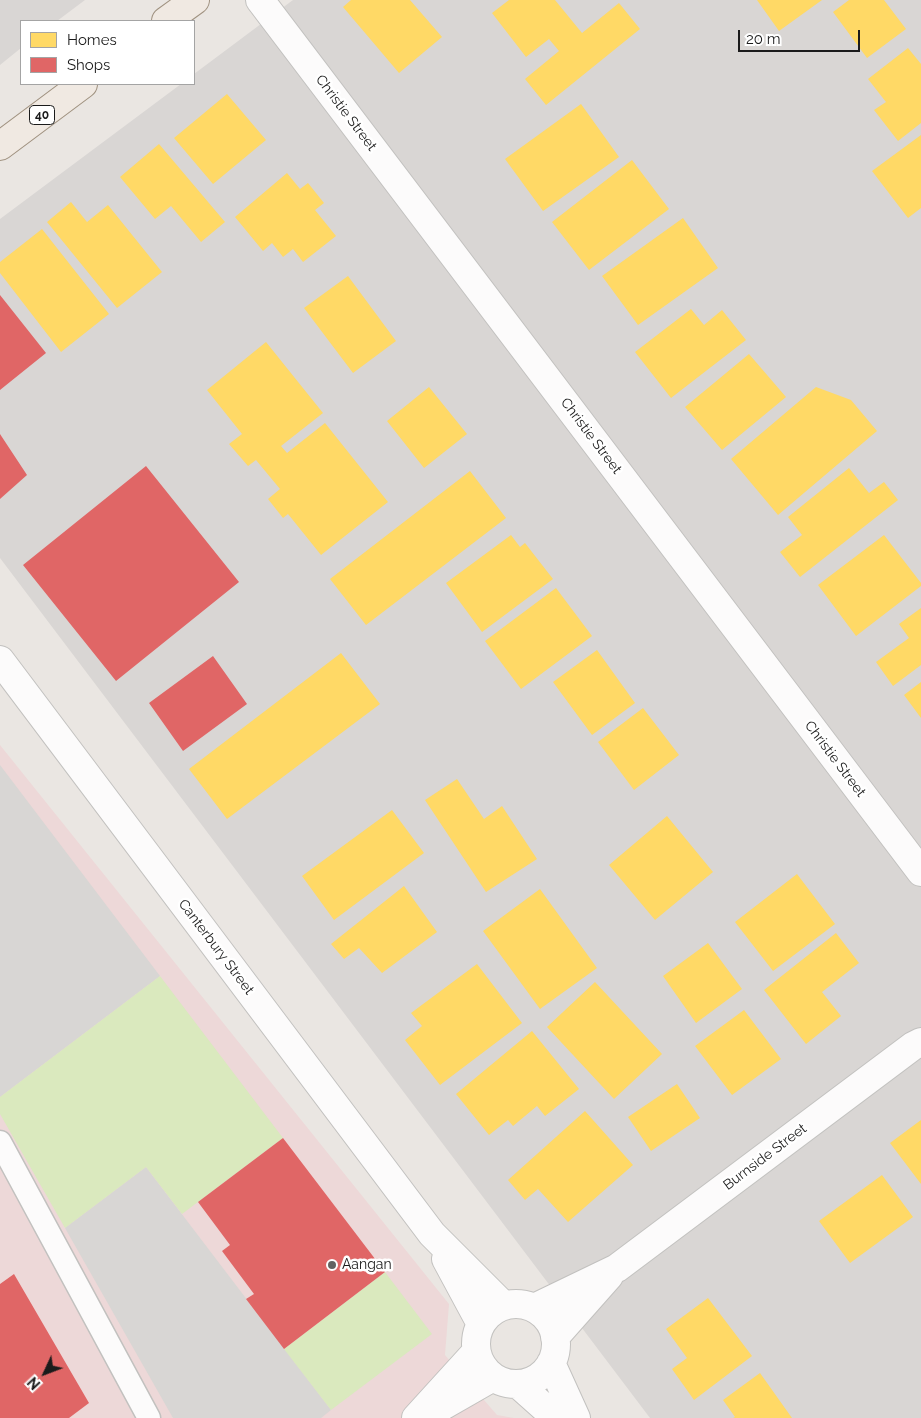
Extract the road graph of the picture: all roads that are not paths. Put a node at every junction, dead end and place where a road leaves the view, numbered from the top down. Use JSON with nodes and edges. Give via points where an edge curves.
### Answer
{"nodes":[{"id":1,"x":195,"y":0,"type":"edge"},
{"id":2,"x":260,"y":0,"type":"edge"},
{"id":3,"x":167,"y":20,"type":"edge"},
{"id":4,"x":82,"y":85,"type":"edge"},
{"id":5,"x":0,"y":146,"type":"edge"},
{"id":6,"x":0,"y":660,"type":"edge"},
{"id":7,"x":921,"y":872,"type":"edge"},
{"id":8,"x":918,"y":1041,"type":"edge"},
{"id":9,"x":0,"y":1142,"type":"edge"},
{"id":10,"x":432,"y":1234,"type":"junction"},
{"id":11,"x":617,"y":1268,"type":"junction"},
{"id":12,"x":504,"y":1306,"type":"junction"},
{"id":13,"x":534,"y":1308,"type":"junction"},
{"id":14,"x":481,"y":1324,"type":"junction"},
{"id":15,"x":553,"y":1350,"type":"junction"},
{"id":16,"x":476,"y":1352,"type":"junction"},
{"id":17,"x":506,"y":1380,"type":"junction"},
{"id":18,"x":149,"y":1418,"type":"edge"},
{"id":19,"x":416,"y":1418,"type":"edge"},
{"id":20,"x":422,"y":1418,"type":"edge"},
{"id":21,"x":556,"y":1418,"type":"edge"},
{"id":22,"x":576,"y":1418,"type":"edge"}],
"edges":[{"from":1,"to":3,"type":"main road"},
{"from":2,"to":7,"type":"street","name":"Christie Street"},
{"from":4,"to":5,"type":"main road","number":"40"},
{"from":6,"to":10,"type":"street","name":"Canterbury Street"},
{"from":8,"to":11,"type":"street","name":"Burnside Street"},
{"from":9,"to":18,"type":"lane"},
{"from":10,"to":12,"type":"street","name":"Canterbury Street"},
{"from":10,"to":14,"type":"street","name":"Canterbury Street"},
{"from":11,"to":13,"type":"street","name":"Burnside Street"},
{"from":11,"to":15,"type":"street","name":"Burnside Street"},
{"from":12,"to":13,"type":"street","via":[[514,1304]]},
{"from":12,"to":14,"type":"street","via":[[487,1316]]},
{"from":13,"to":15,"type":"street","via":[[551,1326]]},
{"from":14,"to":16,"type":"street"},
{"from":15,"to":17,"type":"street","via":[[543,1374],[531,1381]]},
{"from":15,"to":22,"type":"street"},
{"from":16,"to":17,"type":"street","via":[[485,1370]]},
{"from":16,"to":19,"type":"street"},
{"from":17,"to":20,"type":"street"},
{"from":17,"to":21,"type":"street"}]}
